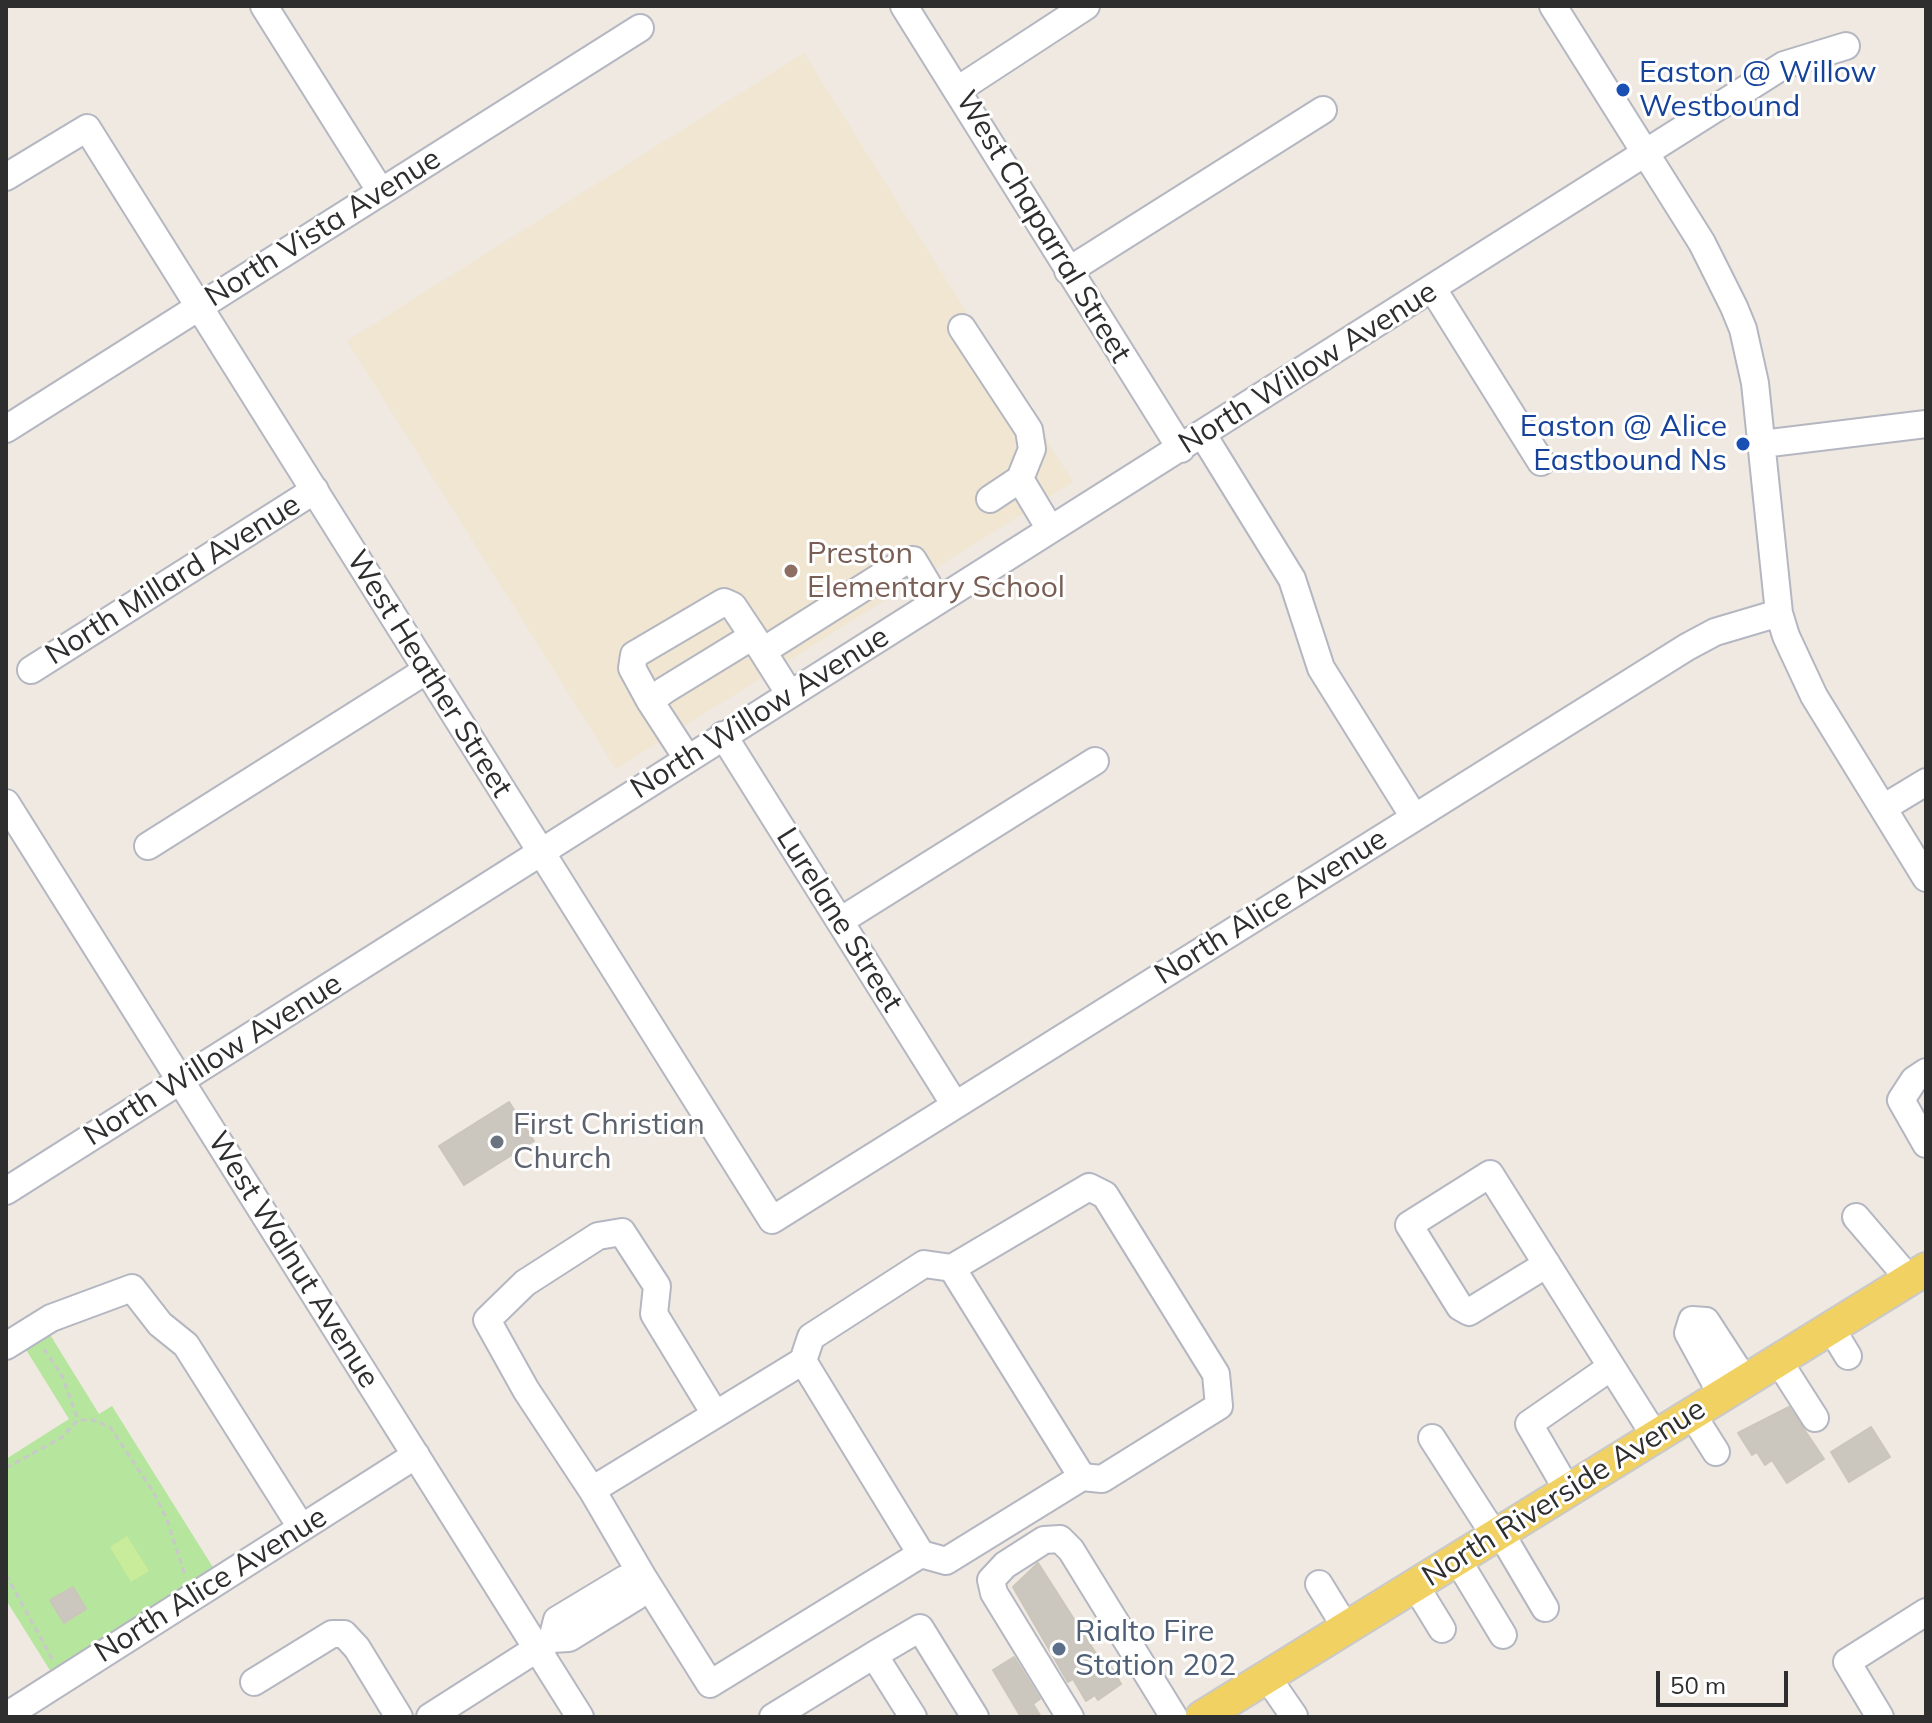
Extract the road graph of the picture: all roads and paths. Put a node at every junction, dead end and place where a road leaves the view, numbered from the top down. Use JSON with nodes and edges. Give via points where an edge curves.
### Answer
{"nodes":[{"id":1,"x":904,"y":6,"type":"edge"},
{"id":2,"x":1086,"y":6,"type":"edge"},
{"id":3,"x":1553,"y":6,"type":"edge"},
{"id":4,"x":269,"y":8,"type":"edge"},
{"id":5,"x":640,"y":28,"type":"dead end"},
{"id":6,"x":1846,"y":46,"type":"dead end"},
{"id":7,"x":959,"y":89,"type":"junction"},
{"id":8,"x":1323,"y":110,"type":"dead end"},
{"id":9,"x":1644,"y":152,"type":"junction"},
{"id":10,"x":6,"y":177,"type":"edge"},
{"id":11,"x":381,"y":192,"type":"junction"},
{"id":12,"x":1068,"y":271,"type":"junction"},
{"id":13,"x":1433,"y":289,"type":"junction"},
{"id":14,"x":199,"y":306,"type":"junction"},
{"id":15,"x":962,"y":328,"type":"dead end"},
{"id":16,"x":1926,"y":424,"type":"edge"},
{"id":17,"x":6,"y":429,"type":"edge"},
{"id":18,"x":1192,"y":442,"type":"junction"},
{"id":19,"x":1762,"y":444,"type":"junction"},
{"id":20,"x":1541,"y":462,"type":"dead end"},
{"id":21,"x":1020,"y":479,"type":"junction"},
{"id":22,"x":315,"y":490,"type":"junction"},
{"id":23,"x":990,"y":499,"type":"dead end"},
{"id":24,"x":1050,"y":529,"type":"junction"},
{"id":25,"x":937,"y":600,"type":"junction"},
{"id":26,"x":1779,"y":613,"type":"junction"},
{"id":27,"x":758,"y":644,"type":"junction"},
{"id":28,"x":31,"y":670,"type":"dead end"},
{"id":29,"x":427,"y":670,"type":"junction"},
{"id":30,"x":789,"y":693,"type":"junction"},
{"id":31,"x":650,"y":701,"type":"junction"},
{"id":32,"x":723,"y":735,"type":"junction"},
{"id":33,"x":687,"y":758,"type":"junction"},
{"id":34,"x":1095,"y":761,"type":"dead end"},
{"id":35,"x":1926,"y":782,"type":"edge"},
{"id":36,"x":6,"y":803,"type":"edge"},
{"id":37,"x":1883,"y":808,"type":"junction"},
{"id":38,"x":1414,"y":817,"type":"junction"},
{"id":39,"x":148,"y":846,"type":"dead end"},
{"id":40,"x":540,"y":853,"type":"junction"},
{"id":41,"x":1926,"y":878,"type":"edge"},
{"id":42,"x":840,"y":921,"type":"junction"},
{"id":43,"x":1926,"y":1072,"type":"edge"},
{"id":44,"x":181,"y":1081,"type":"junction"},
{"id":45,"x":955,"y":1105,"type":"junction"},
{"id":46,"x":1926,"y":1144,"type":"edge"},
{"id":47,"x":6,"y":1191,"type":"edge"},
{"id":48,"x":1856,"y":1217,"type":"dead end"},
{"id":49,"x":772,"y":1220,"type":"joint"},
{"id":50,"x":1547,"y":1264,"type":"junction"},
{"id":51,"x":952,"y":1268,"type":"junction"},
{"id":52,"x":1918,"y":1274,"type":"edge"},
{"id":53,"x":1831,"y":1328,"type":"junction"},
{"id":54,"x":29,"y":1331,"type":"junction"},
{"id":55,"x":6,"y":1346,"type":"edge"},
{"id":56,"x":1848,"y":1356,"type":"dead end"},
{"id":57,"x":1778,"y":1360,"type":"junction"},
{"id":58,"x":803,"y":1361,"type":"junction"},
{"id":59,"x":1611,"y":1367,"type":"junction"},
{"id":60,"x":715,"y":1414,"type":"junction"},
{"id":61,"x":1692,"y":1414,"type":"junction"},
{"id":62,"x":1815,"y":1418,"type":"dead end"},
{"id":63,"x":78,"y":1420,"type":"junction"},
{"id":64,"x":1655,"y":1436,"type":"junction"},
{"id":65,"x":1432,"y":1438,"type":"dead end"},
{"id":66,"x":1716,"y":1452,"type":"dead end"},
{"id":67,"x":416,"y":1455,"type":"junction"},
{"id":68,"x":6,"y":1468,"type":"edge"},
{"id":69,"x":1082,"y":1477,"type":"junction"},
{"id":70,"x":592,"y":1490,"type":"junction"},
{"id":71,"x":1568,"y":1491,"type":"junction"},
{"id":72,"x":301,"y":1527,"type":"junction"},
{"id":73,"x":1498,"y":1534,"type":"junction"},
{"id":74,"x":921,"y":1554,"type":"junction"},
{"id":75,"x":1457,"y":1559,"type":"junction"},
{"id":76,"x":6,"y":1575,"type":"edge"},
{"id":77,"x":644,"y":1579,"type":"junction"},
{"id":78,"x":1319,"y":1584,"type":"dead end"},
{"id":79,"x":1415,"y":1585,"type":"junction"},
{"id":80,"x":196,"y":1595,"type":"junction"},
{"id":81,"x":1545,"y":1608,"type":"dead end"},
{"id":82,"x":1926,"y":1612,"type":"edge"},
{"id":83,"x":1346,"y":1628,"type":"junction"},
{"id":84,"x":1442,"y":1629,"type":"dead end"},
{"id":85,"x":1503,"y":1635,"type":"dead end"},
{"id":86,"x":544,"y":1644,"type":"junction"},
{"id":87,"x":874,"y":1655,"type":"junction"},
{"id":88,"x":1267,"y":1677,"type":"junction"},
{"id":89,"x":64,"y":1679,"type":"junction"},
{"id":90,"x":254,"y":1682,"type":"dead end"},
{"id":91,"x":6,"y":1716,"type":"edge"},
{"id":92,"x":1294,"y":1716,"type":"edge"},
{"id":93,"x":399,"y":1717,"type":"edge"},
{"id":94,"x":430,"y":1717,"type":"edge"},
{"id":95,"x":580,"y":1717,"type":"edge"},
{"id":96,"x":773,"y":1717,"type":"edge"},
{"id":97,"x":913,"y":1717,"type":"edge"},
{"id":98,"x":975,"y":1717,"type":"edge"},
{"id":99,"x":1070,"y":1717,"type":"edge"},
{"id":100,"x":1174,"y":1717,"type":"edge"},
{"id":101,"x":1202,"y":1717,"type":"edge"},
{"id":102,"x":1880,"y":1717,"type":"edge"}],
"edges":[{"from":1,"to":7,"type":"street","name":"West Chaparral Street"},
{"from":2,"to":7,"type":"street"},
{"from":3,"to":9,"type":"street"},
{"from":4,"to":11,"type":"street"},
{"from":5,"to":11,"type":"street","name":"North Vista Avenue"},
{"from":6,"to":9,"type":"street","name":"North Willow Avenue","via":[[1784,65]]},
{"from":7,"to":12,"type":"street","name":"West Chaparral Street"},
{"from":8,"to":12,"type":"street"},
{"from":9,"to":13,"type":"street","name":"North Willow Avenue"},
{"from":9,"to":19,"type":"street","via":[[1702,243],[1739,318],[1755,383]]},
{"from":10,"to":14,"type":"street","name":"West Heather Street","via":[[87,128]]},
{"from":11,"to":14,"type":"street","name":"North Vista Avenue"},
{"from":12,"to":18,"type":"street","name":"West Chaparral Street"},
{"from":13,"to":18,"type":"street","name":"North Willow Avenue"},
{"from":13,"to":20,"type":"street"},
{"from":14,"to":17,"type":"street","name":"North Vista Avenue"},
{"from":14,"to":22,"type":"street","name":"West Heather Street"},
{"from":15,"to":21,"type":"street","via":[[1029,430],[1032,449]]},
{"from":16,"to":19,"type":"street"},
{"from":18,"to":24,"type":"street","name":"North Willow Avenue"},
{"from":18,"to":38,"type":"street","name":"West Chaparral Street","via":[[1292,579],[1321,668]]},
{"from":19,"to":26,"type":"street"},
{"from":21,"to":23,"type":"street"},
{"from":21,"to":24,"type":"street"},
{"from":22,"to":28,"type":"street","name":"North Millard Avenue"},
{"from":22,"to":29,"type":"street","name":"West Heather Street"},
{"from":24,"to":25,"type":"street","name":"North Willow Avenue"},
{"from":25,"to":27,"type":"street","via":[[913,560],[903,561]]},
{"from":25,"to":30,"type":"street","name":"North Willow Avenue"},
{"from":26,"to":37,"type":"street","via":[[1814,696]]},
{"from":26,"to":38,"type":"street","name":"North Alice Avenue","via":[[1715,632],[1687,647]]},
{"from":27,"to":30,"type":"street"},
{"from":27,"to":31,"type":"street"},
{"from":27,"to":31,"type":"street","via":[[733,606],[724,602],[634,655],[632,668]]},
{"from":29,"to":39,"type":"street"},
{"from":29,"to":40,"type":"street","name":"West Heather Street"},
{"from":30,"to":32,"type":"street","name":"North Willow Avenue"},
{"from":31,"to":33,"type":"street"},
{"from":32,"to":33,"type":"street","name":"North Willow Avenue"},
{"from":32,"to":42,"type":"street","name":"Lurelane Street"},
{"from":33,"to":40,"type":"street","name":"North Willow Avenue"},
{"from":34,"to":42,"type":"street"},
{"from":35,"to":37,"type":"street"},
{"from":36,"to":44,"type":"street","name":"West Walnut Avenue"},
{"from":37,"to":41,"type":"street"},
{"from":38,"to":45,"type":"street","name":"North Alice Avenue"},
{"from":40,"to":44,"type":"street","name":"North Willow Avenue"},
{"from":40,"to":49,"type":"street","name":"West Heather Street"},
{"from":42,"to":45,"type":"street","name":"Lurelane Street"},
{"from":43,"to":46,"type":"street","via":[[1901,1100]]},
{"from":44,"to":47,"type":"street","name":"North Willow Avenue"},
{"from":44,"to":67,"type":"street","name":"West Walnut Avenue"},
{"from":45,"to":49,"type":"street","name":"North Alice Avenue"},
{"from":48,"to":52,"type":"street"},
{"from":50,"to":50,"type":"street","via":[[1490,1174],[1409,1225],[1460,1307],[1469,1312]]},
{"from":50,"to":59,"type":"street"},
{"from":51,"to":58,"type":"street","via":[[924,1264],[811,1337]]},
{"from":51,"to":69,"type":"street"},
{"from":51,"to":69,"type":"street","via":[[1089,1187],[1105,1195],[1216,1374],[1219,1406],[1102,1479]]},
{"from":52,"to":53,"type":"main road","name":"North Riverside Avenue"},
{"from":53,"to":56,"type":"street"},
{"from":53,"to":57,"type":"main road","name":"North Riverside Avenue"},
{"from":54,"to":55,"type":"street"},
{"from":54,"to":63,"type":"path","via":[[62,1376]]},
{"from":54,"to":72,"type":"street","via":[[132,1288],[160,1324],[186,1345]]},
{"from":57,"to":61,"type":"main road","name":"North Riverside Avenue"},
{"from":57,"to":62,"type":"street"},
{"from":58,"to":60,"type":"street"},
{"from":58,"to":74,"type":"street"},
{"from":59,"to":64,"type":"street"},
{"from":59,"to":71,"type":"street","via":[[1529,1424]]},
{"from":60,"to":70,"type":"street"},
{"from":60,"to":70,"type":"street","via":[[654,1314],[657,1286],[622,1232],[598,1236],[525,1283],[487,1320]]},
{"from":61,"to":64,"type":"main road","name":"North Riverside Avenue"},
{"from":61,"to":66,"type":"street"},
{"from":63,"to":68,"type":"path","via":[[61,1438]]},
{"from":63,"to":80,"type":"path","via":[[102,1422],[121,1440],[167,1520],[181,1568]]},
{"from":64,"to":71,"type":"main road","name":"North Riverside Avenue"},
{"from":65,"to":73,"type":"street"},
{"from":67,"to":72,"type":"street","name":"North Alice Avenue"},
{"from":67,"to":86,"type":"street","name":"West Walnut Avenue"},
{"from":69,"to":74,"type":"street","via":[[946,1561]]},
{"from":70,"to":77,"type":"street"},
{"from":71,"to":73,"type":"main road","name":"North Riverside Avenue"},
{"from":72,"to":80,"type":"street","name":"North Alice Avenue"},
{"from":73,"to":75,"type":"main road","name":"North Riverside Avenue"},
{"from":73,"to":81,"type":"street"},
{"from":74,"to":77,"type":"street","via":[[710,1684]]},
{"from":75,"to":79,"type":"main road","name":"North Riverside Avenue"},
{"from":75,"to":85,"type":"street"},
{"from":76,"to":89,"type":"path"},
{"from":77,"to":86,"type":"street","via":[[637,1596],[569,1638]]},
{"from":78,"to":83,"type":"street"},
{"from":79,"to":83,"type":"main road","name":"North Riverside Avenue"},
{"from":79,"to":84,"type":"street"},
{"from":80,"to":89,"type":"street","name":"North Alice Avenue"},
{"from":82,"to":102,"type":"street","via":[[1847,1662]]},
{"from":83,"to":88,"type":"main road","name":"North Riverside Avenue"},
{"from":86,"to":94,"type":"street"},
{"from":86,"to":95,"type":"street","name":"West Walnut Avenue"},
{"from":87,"to":96,"type":"street"},
{"from":87,"to":97,"type":"street"},
{"from":87,"to":98,"type":"street","via":[[920,1628]]},
{"from":88,"to":92,"type":"street"},
{"from":88,"to":101,"type":"main road","name":"North Riverside Avenue"},
{"from":89,"to":91,"type":"street","name":"North Alice Avenue"},
{"from":90,"to":93,"type":"street","via":[[332,1634],[344,1634]]},
{"from":99,"to":100,"type":"street","via":[[991,1580],[1044,1540],[1060,1539],[1071,1550]]}]}
